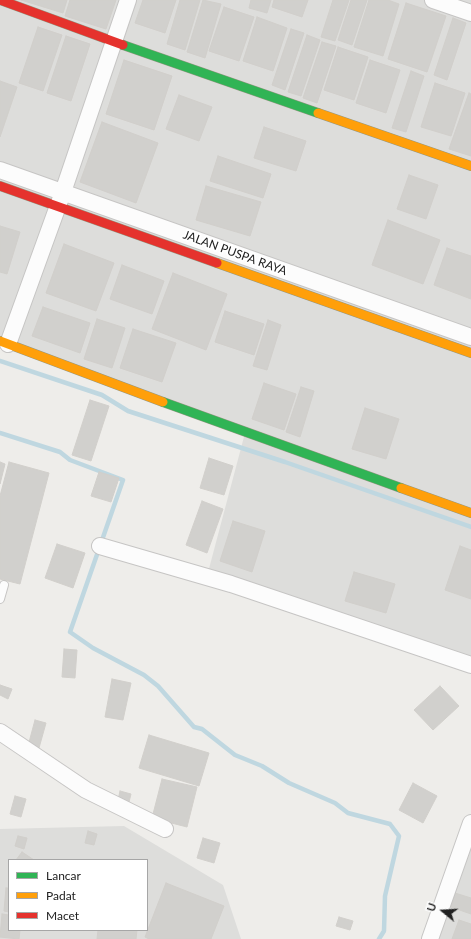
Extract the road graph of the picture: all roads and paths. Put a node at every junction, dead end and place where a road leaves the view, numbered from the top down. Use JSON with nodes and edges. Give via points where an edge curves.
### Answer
{"nodes":[{"id":1,"x":0,"y":0,"type":"edge"},
{"id":2,"x":128,"y":0,"type":"edge"},
{"id":3,"x":433,"y":0,"type":"edge"},
{"id":4,"x":471,"y":13,"type":"edge"},
{"id":5,"x":114,"y":42,"type":"junction"},
{"id":6,"x":471,"y":166,"type":"edge"},
{"id":7,"x":0,"y":170,"type":"edge"},
{"id":8,"x":0,"y":186,"type":"edge"},
{"id":9,"x":60,"y":199,"type":"junction"},
{"id":10,"x":471,"y":337,"type":"edge"},
{"id":11,"x":4,"y":342,"type":"edge"},
{"id":12,"x":471,"y":353,"type":"edge"},
{"id":13,"x":471,"y":514,"type":"edge"},
{"id":14,"x":100,"y":546,"type":"dead end"},
{"id":15,"x":4,"y":585,"type":"dead end"},
{"id":16,"x":0,"y":599,"type":"edge"},
{"id":17,"x":471,"y":665,"type":"edge"},
{"id":18,"x":0,"y":732,"type":"edge"},
{"id":19,"x":471,"y":823,"type":"edge"},
{"id":20,"x":165,"y":829,"type":"dead end"},
{"id":21,"x":430,"y":939,"type":"edge"}],
"edges":[{"from":1,"to":5,"type":"street"},
{"from":2,"to":5,"type":"street"},
{"from":3,"to":4,"type":"street"},
{"from":5,"to":6,"type":"street"},
{"from":5,"to":9,"type":"street"},
{"from":7,"to":9,"type":"street","name":"JALAN PUSPA RAYA"},
{"from":8,"to":9,"type":"street","name":"JALAN PUSPA RAYA"},
{"from":9,"to":10,"type":"street","name":"JALAN PUSPA RAYA"},
{"from":9,"to":11,"type":"street"},
{"from":9,"to":12,"type":"street","name":"JALAN PUSPA RAYA"},
{"from":11,"to":13,"type":"street","via":[[245,433]]},
{"from":14,"to":17,"type":"street","via":[[231,584]]},
{"from":15,"to":16,"type":"lane"},
{"from":18,"to":20,"type":"street","via":[[86,790]]},
{"from":19,"to":21,"type":"street"}]}
